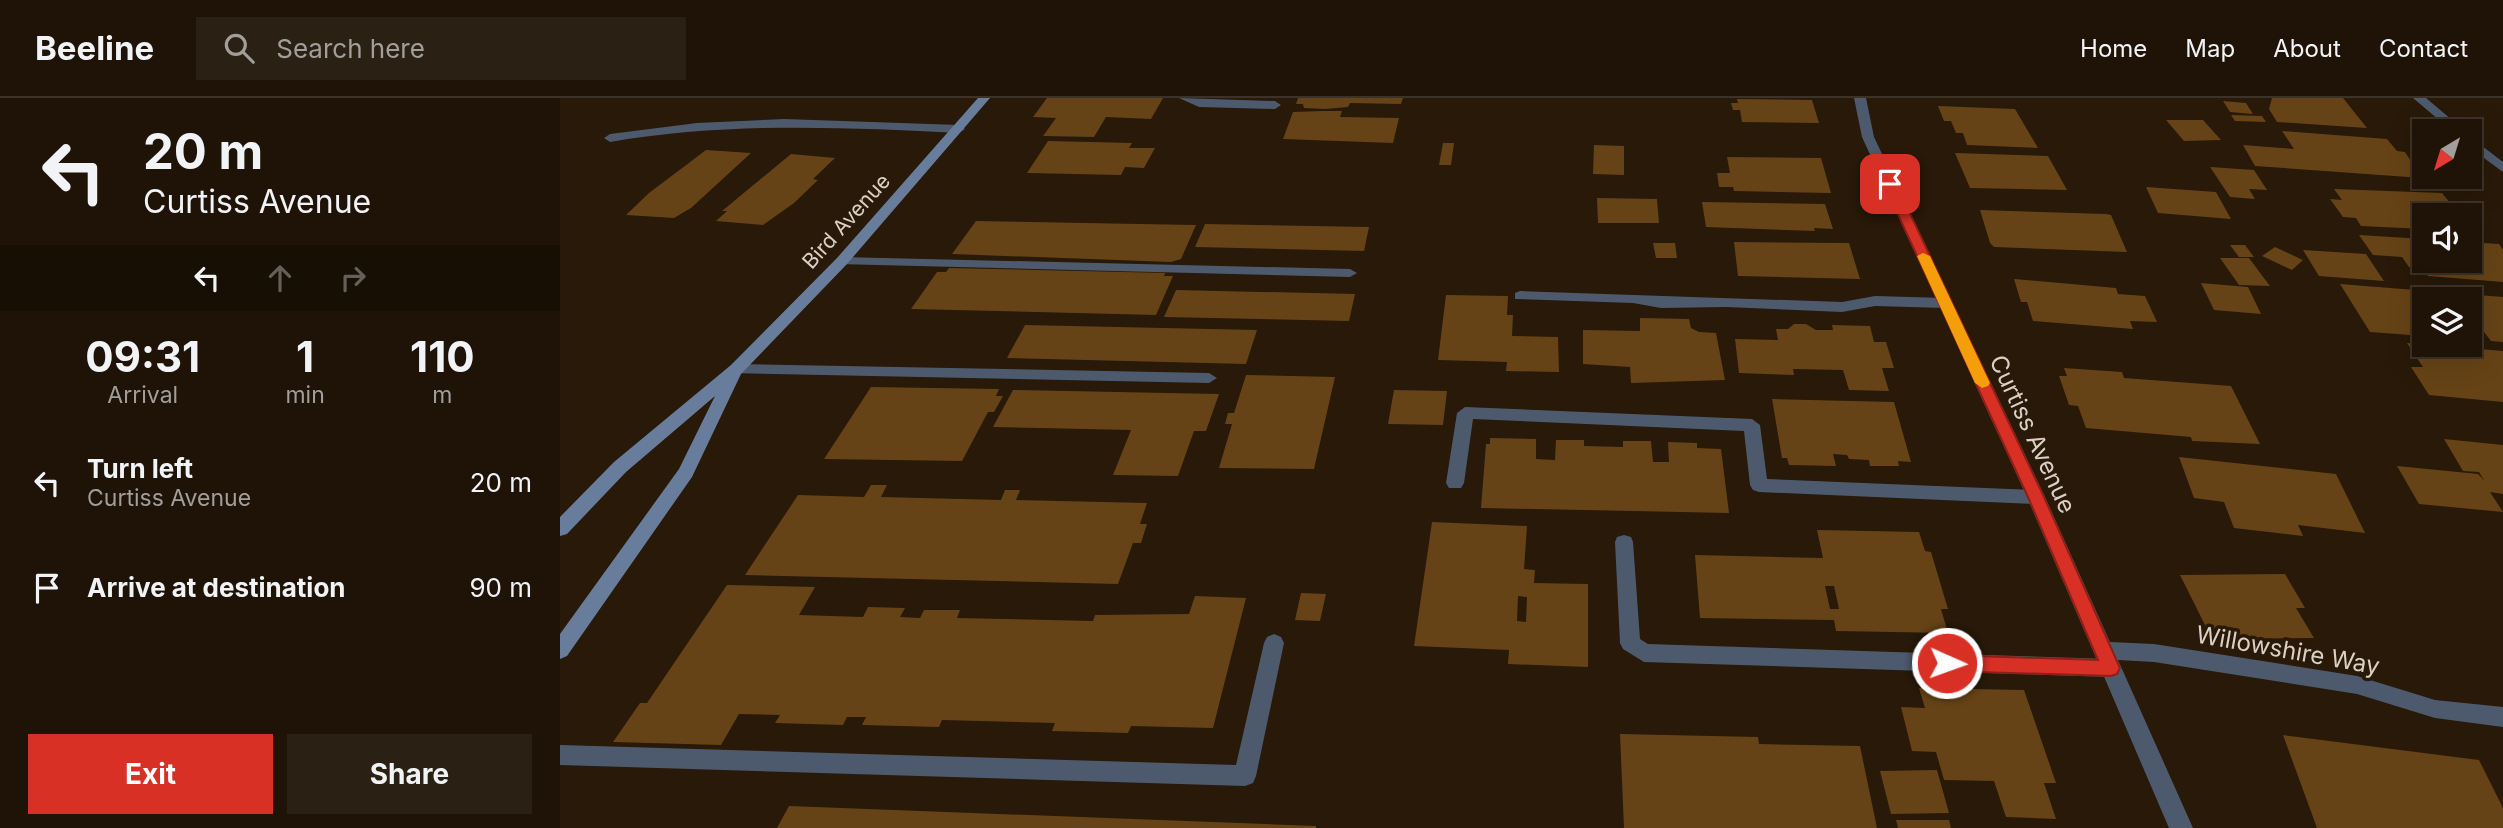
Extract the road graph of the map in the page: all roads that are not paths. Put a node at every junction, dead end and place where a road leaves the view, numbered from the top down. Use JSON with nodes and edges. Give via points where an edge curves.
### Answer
{"nodes":[{"id":1,"x":984,"y":98,"type":"edge"},
{"id":2,"x":1185,"y":98,"type":"edge"},
{"id":3,"x":1860,"y":98,"type":"edge"},
{"id":4,"x":2419,"y":98,"type":"edge"},
{"id":5,"x":1275,"y":105,"type":"dead end"},
{"id":6,"x":2444,"y":119,"type":"edge"},
{"id":7,"x":959,"y":129,"type":"junction"},
{"id":8,"x":610,"y":138,"type":"dead end"},
{"id":9,"x":2482,"y":151,"type":"edge"},
{"id":10,"x":2503,"y":168,"type":"edge"},
{"id":11,"x":842,"y":261,"type":"junction"},
{"id":12,"x":1350,"y":273,"type":"dead end"},
{"id":13,"x":1520,"y":296,"type":"dead end"},
{"id":14,"x":1945,"y":303,"type":"junction"},
{"id":15,"x":737,"y":369,"type":"junction"},
{"id":16,"x":1209,"y":378,"type":"dead end"},
{"id":17,"x":1455,"y":483,"type":"dead end"},
{"id":18,"x":2036,"y":497,"type":"junction"},
{"id":19,"x":560,"y":529,"type":"edge"},
{"id":20,"x":1625,"y":542,"type":"dead end"},
{"id":21,"x":1274,"y":643,"type":"dead end"},
{"id":22,"x":560,"y":650,"type":"edge"},
{"id":23,"x":2107,"y":659,"type":"junction"},
{"id":24,"x":2503,"y":717,"type":"edge"},
{"id":25,"x":560,"y":755,"type":"edge"},
{"id":26,"x":2181,"y":828,"type":"edge"}],
"edges":[{"from":1,"to":7,"type":"main road","name":"Bird Avenue"},
{"from":2,"to":5,"type":"street","via":[[1199,103]]},
{"from":3,"to":14,"type":"street","name":"Curtiss Avenue","via":[[1868,137]]},
{"from":4,"to":6,"type":"street"},
{"from":7,"to":8,"type":"street","via":[[750,121],[665,127]]},
{"from":7,"to":11,"type":"main road","name":"Bird Avenue"},
{"from":9,"to":10,"type":"street"},
{"from":11,"to":12,"type":"street"},
{"from":11,"to":15,"type":"main road","name":"Bird Avenue"},
{"from":13,"to":14,"type":"street","via":[[1710,305]]},
{"from":14,"to":18,"type":"street","name":"Curtiss Avenue"},
{"from":15,"to":16,"type":"street"},
{"from":15,"to":19,"type":"main road","name":"Bird Avenue","via":[[620,467]]},
{"from":15,"to":22,"type":"main road","name":"Bird Avenue","via":[[686,472]]},
{"from":17,"to":18,"type":"street","via":[[1465,413],[1752,425],[1759,485]]},
{"from":18,"to":23,"type":"street","name":"Curtiss Avenue"},
{"from":20,"to":23,"type":"street","name":"Willowshire Way","via":[[1630,643],[1644,653]]},
{"from":21,"to":25,"type":"street","via":[[1245,776]]},
{"from":23,"to":24,"type":"street","name":"Willowshire Way","via":[[2154,653],[2357,685],[2435,709]]},
{"from":23,"to":26,"type":"street","name":"Curtiss Avenue"}]}
